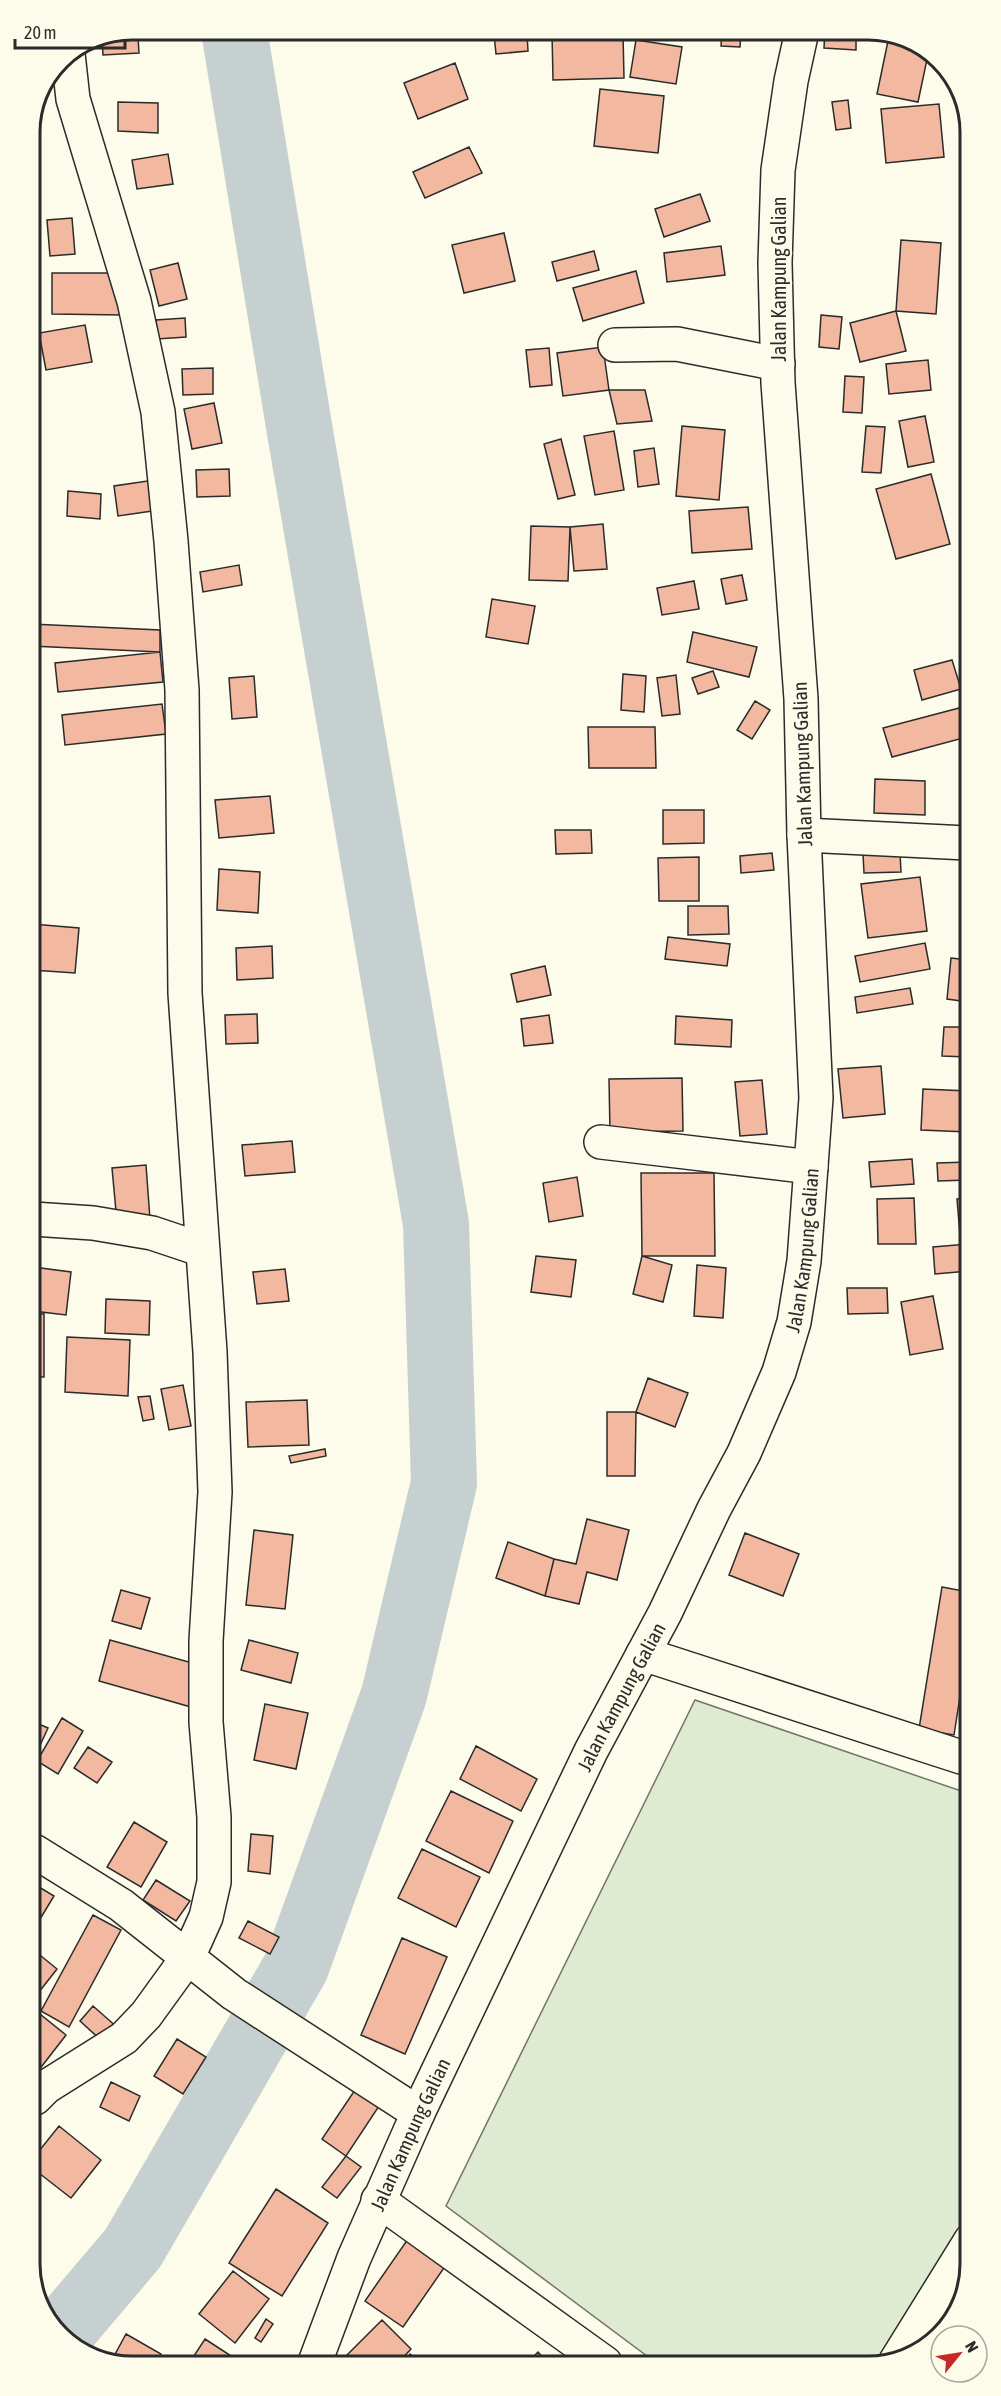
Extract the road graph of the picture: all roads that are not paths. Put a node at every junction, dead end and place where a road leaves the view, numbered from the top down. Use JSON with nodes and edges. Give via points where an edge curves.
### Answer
{"nodes":[{"id":1,"x":800,"y":41,"type":"edge"},
{"id":2,"x":69,"y":65,"type":"edge"},
{"id":3,"x":615,"y":345,"type":"dead end"},
{"id":4,"x":778,"y":364,"type":"junction"},
{"id":5,"x":804,"y":835,"type":"junction"},
{"id":6,"x":960,"y":843,"type":"edge"},
{"id":7,"x":601,"y":1142,"type":"dead end"},
{"id":8,"x":811,"y":1167,"type":"junction"},
{"id":9,"x":41,"y":1220,"type":"edge"},
{"id":10,"x":203,"y":1250,"type":"junction"},
{"id":11,"x":644,"y":1654,"type":"junction"},
{"id":12,"x":960,"y":1757,"type":"edge"},
{"id":13,"x":41,"y":1855,"type":"edge"},
{"id":14,"x":188,"y":1956,"type":"junction"},
{"id":15,"x":41,"y":2086,"type":"edge"},
{"id":16,"x":418,"y":2113,"type":"junction"},
{"id":17,"x":378,"y":2200,"type":"junction"},
{"id":18,"x":960,"y":2258,"type":"edge"},
{"id":19,"x":904,"y":2348,"type":"edge"},
{"id":20,"x":317,"y":2355,"type":"edge"},
{"id":21,"x":595,"y":2356,"type":"edge"}],
"edges":[{"from":1,"to":4,"type":"street","name":"Jalan Kampung Galian","via":[[778,170]]},
{"from":2,"to":10,"type":"street","via":[[74,99],[134,301],[158,412],[182,690],[185,993]]},
{"from":3,"to":4,"type":"street","via":[[677,344]]},
{"from":4,"to":5,"type":"street","name":"Jalan Kampung Galian","via":[[801,699]]},
{"from":5,"to":6,"type":"street"},
{"from":5,"to":8,"type":"street","name":"Jalan Kampung Galian","via":[[816,1098]]},
{"from":7,"to":8,"type":"street"},
{"from":8,"to":11,"type":"street","name":"Jalan Kampung Galian","via":[[804,1261],[794,1322],[779,1372],[744,1453]]},
{"from":9,"to":10,"type":"street","via":[[152,1233]]},
{"from":10,"to":14,"type":"street","via":[[215,1492],[206,1641],[214,1882],[206,1917]]},
{"from":11,"to":12,"type":"street"},
{"from":11,"to":16,"type":"street","name":"Jalan Kampung Galian","via":[[591,1751]]},
{"from":13,"to":14,"type":"street","via":[[121,1905]]},
{"from":14,"to":15,"type":"street","via":[[146,2015],[124,2037]]},
{"from":14,"to":16,"type":"street","via":[[234,1994]]},
{"from":16,"to":17,"type":"street","name":"Jalan Kampung Galian"},
{"from":17,"to":20,"type":"street","name":"Jalan Kampung Galian"},
{"from":17,"to":21,"type":"street"},
{"from":18,"to":19,"type":"street"}]}
